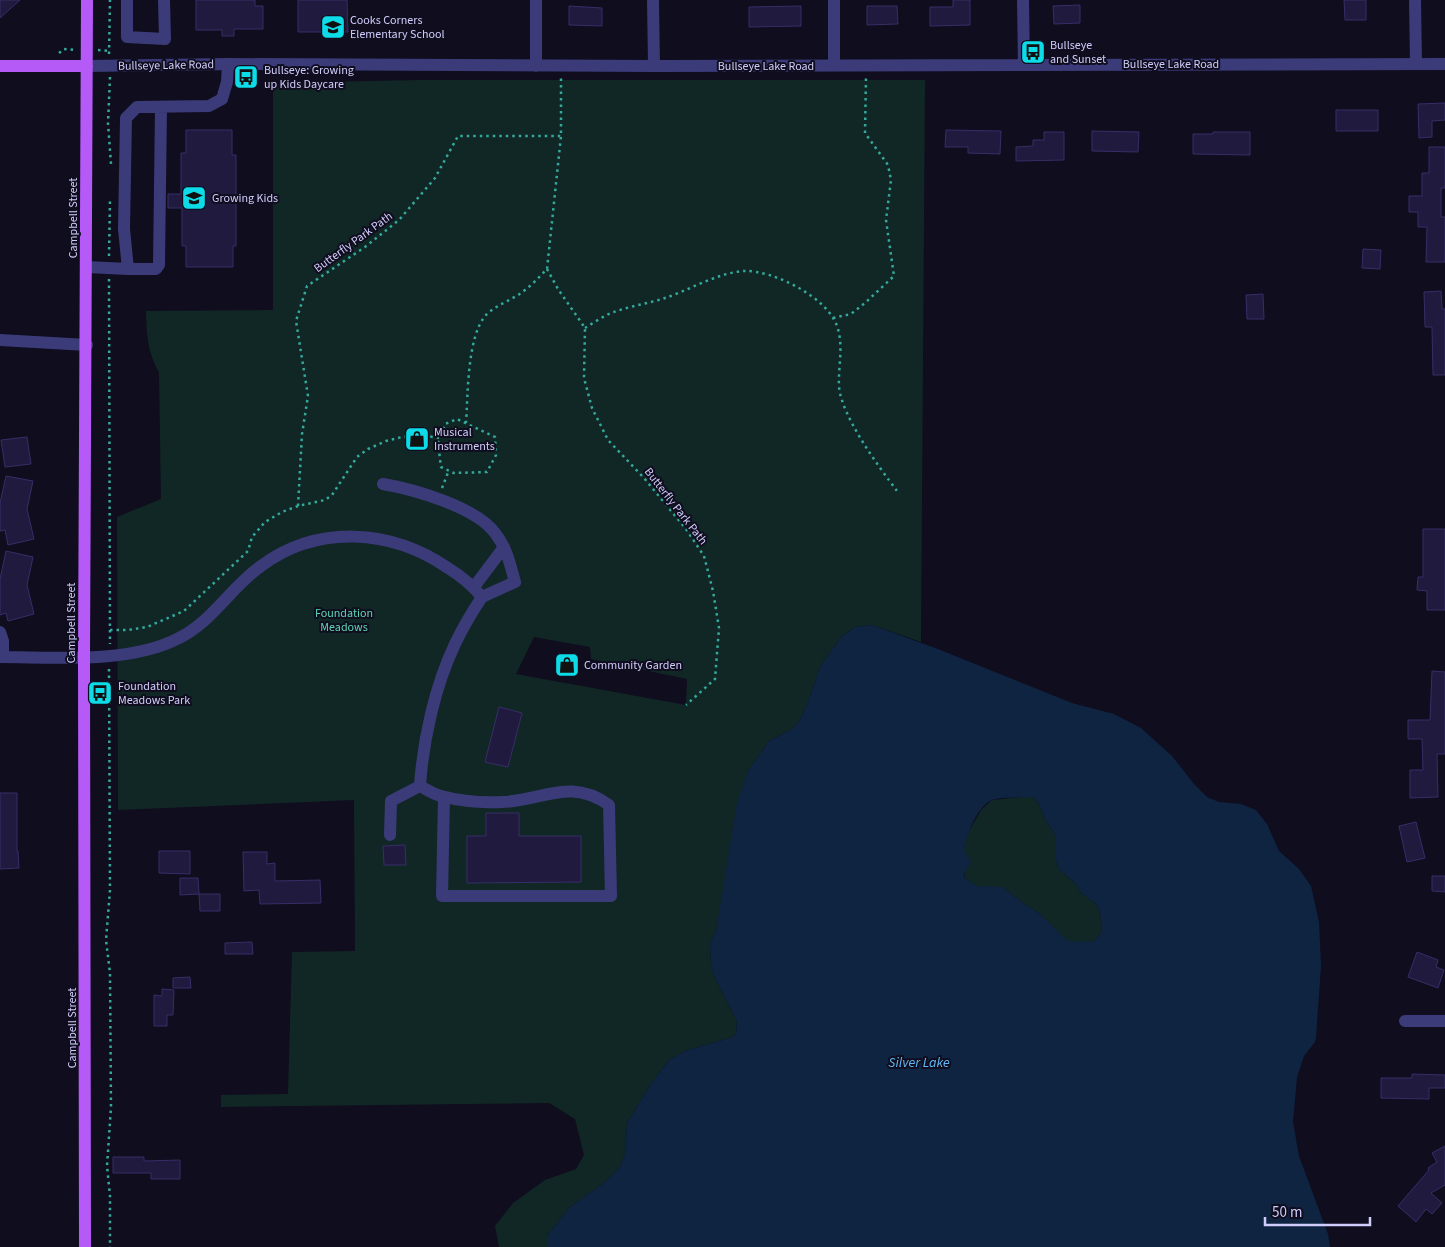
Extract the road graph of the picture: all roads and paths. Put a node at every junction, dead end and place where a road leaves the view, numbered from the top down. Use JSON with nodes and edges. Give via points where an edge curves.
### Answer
{"nodes":[{"id":1,"x":87,"y":0,"type":"edge"},
{"id":2,"x":110,"y":0,"type":"edge"},
{"id":3,"x":127,"y":0,"type":"edge"},
{"id":4,"x":164,"y":0,"type":"edge"},
{"id":5,"x":536,"y":0,"type":"edge"},
{"id":6,"x":653,"y":0,"type":"edge"},
{"id":7,"x":834,"y":0,"type":"edge"},
{"id":8,"x":1023,"y":0,"type":"edge"},
{"id":9,"x":1415,"y":0,"type":"edge"},
{"id":10,"x":1416,"y":63,"type":"junction"},
{"id":11,"x":228,"y":64,"type":"junction"},
{"id":12,"x":1445,"y":64,"type":"edge"},
{"id":13,"x":834,"y":65,"type":"junction"},
{"id":14,"x":866,"y":65,"type":"junction"},
{"id":15,"x":1024,"y":65,"type":"junction"},
{"id":16,"x":0,"y":66,"type":"edge"},
{"id":17,"x":87,"y":66,"type":"junction"},
{"id":18,"x":110,"y":66,"type":"junction"},
{"id":19,"x":536,"y":66,"type":"junction"},
{"id":20,"x":561,"y":66,"type":"junction"},
{"id":21,"x":654,"y":66,"type":"junction"},
{"id":22,"x":158,"y":107,"type":"junction"},
{"id":23,"x":561,"y":136,"type":"junction"},
{"id":24,"x":111,"y":166,"type":"dead end"},
{"id":25,"x":110,"y":195,"type":"dead end"},
{"id":26,"x":87,"y":267,"type":"junction"},
{"id":27,"x":109,"y":268,"type":"junction"},
{"id":28,"x":128,"y":269,"type":"junction"},
{"id":29,"x":547,"y":269,"type":"junction"},
{"id":30,"x":833,"y":318,"type":"junction"},
{"id":31,"x":585,"y":328,"type":"junction"},
{"id":32,"x":0,"y":340,"type":"edge"},
{"id":33,"x":86,"y":345,"type":"junction"},
{"id":34,"x":466,"y":423,"type":"junction"},
{"id":35,"x":440,"y":438,"type":"junction"},
{"id":36,"x":449,"y":470,"type":"junction"},
{"id":37,"x":383,"y":484,"type":"dead end"},
{"id":38,"x":897,"y":491,"type":"dead end"},
{"id":39,"x":438,"y":499,"type":"junction"},
{"id":40,"x":298,"y":506,"type":"junction"},
{"id":41,"x":504,"y":547,"type":"junction"},
{"id":42,"x":478,"y":592,"type":"junction"},
{"id":43,"x":110,"y":630,"type":"junction"},
{"id":44,"x":0,"y":632,"type":"edge"},
{"id":45,"x":109,"y":656,"type":"junction"},
{"id":46,"x":2,"y":657,"type":"edge"},
{"id":47,"x":84,"y":657,"type":"junction"},
{"id":48,"x":686,"y":705,"type":"dead end"},
{"id":49,"x":420,"y":786,"type":"junction"},
{"id":50,"x":444,"y":797,"type":"junction"},
{"id":51,"x":390,"y":835,"type":"dead end"},
{"id":52,"x":1405,"y":1021,"type":"dead end"},
{"id":53,"x":1445,"y":1021,"type":"edge"},
{"id":54,"x":86,"y":1247,"type":"edge"},
{"id":55,"x":110,"y":1247,"type":"edge"}],
"edges":[{"from":1,"to":17,"type":"main road","name":"Campbell Street"},
{"from":2,"to":18,"type":"path"},
{"from":3,"to":4,"type":"street","via":[[127,36],[165,39]]},
{"from":5,"to":19,"type":"street"},
{"from":6,"to":21,"type":"street"},
{"from":7,"to":13,"type":"street"},
{"from":8,"to":15,"type":"street"},
{"from":9,"to":10,"type":"street"},
{"from":10,"to":12,"type":"street","name":"Bullseye Lake Road"},
{"from":10,"to":15,"type":"street","name":"Bullseye Lake Road"},
{"from":11,"to":18,"type":"street","name":"Bullseye Lake Road"},
{"from":11,"to":19,"type":"street","name":"Bullseye Lake Road"},
{"from":11,"to":22,"type":"street","via":[[222,100],[209,106]]},
{"from":13,"to":14,"type":"street","name":"Bullseye Lake Road"},
{"from":13,"to":21,"type":"street","name":"Bullseye Lake Road"},
{"from":14,"to":15,"type":"street","name":"Bullseye Lake Road"},
{"from":14,"to":30,"type":"path","via":[[865,133],[888,165],[891,180],[886,220],[894,276],[851,314]]},
{"from":16,"to":17,"type":"main road"},
{"from":17,"to":18,"type":"street","name":"Bullseye Lake Road"},
{"from":17,"to":26,"type":"main road","name":"Campbell Street"},
{"from":18,"to":24,"type":"path","via":[[108,123]]},
{"from":19,"to":20,"type":"street","name":"Bullseye Lake Road"},
{"from":20,"to":21,"type":"street","name":"Bullseye Lake Road"},
{"from":20,"to":23,"type":"path"},
{"from":22,"to":28,"type":"street","via":[[137,107],[126,118],[124,229]]},
{"from":22,"to":28,"type":"street","via":[[159,265],[156,269]]},
{"from":23,"to":29,"type":"path"},
{"from":23,"to":40,"type":"path","name":"Butterfly Park Path","via":[[458,136],[435,178],[399,220],[307,286],[296,321],[308,396],[302,434]]},
{"from":25,"to":27,"type":"path"},
{"from":26,"to":27,"type":"street"},
{"from":26,"to":33,"type":"main road","name":"Campbell Street"},
{"from":27,"to":28,"type":"street"},
{"from":27,"to":43,"type":"path"},
{"from":29,"to":31,"type":"path"},
{"from":29,"to":34,"type":"path","via":[[524,291],[486,316],[478,328],[469,373]]},
{"from":30,"to":31,"type":"path","via":[[817,300],[778,277],[742,271],[609,314]]},
{"from":30,"to":38,"type":"path","via":[[841,346],[839,388],[845,409]]},
{"from":31,"to":48,"type":"path","name":"Butterfly Park Path","via":[[584,378],[592,408],[608,440],[644,478],[704,556],[719,628],[715,679]]},
{"from":32,"to":33,"type":"street"},
{"from":33,"to":47,"type":"main road","name":"Campbell Street"},
{"from":34,"to":35,"type":"path","via":[[456,419],[445,424]]},
{"from":34,"to":36,"type":"path","via":[[495,437],[496,455],[487,472],[454,473]]},
{"from":35,"to":36,"type":"path","via":[[441,467]]},
{"from":35,"to":40,"type":"path","via":[[402,437],[368,449],[357,457],[325,500]]},
{"from":36,"to":39,"type":"path"},
{"from":37,"to":39,"type":"street"},
{"from":39,"to":41,"type":"street","via":[[482,522],[494,531]]},
{"from":40,"to":43,"type":"path","via":[[266,522],[252,537],[248,551],[184,611],[147,627]]},
{"from":41,"to":42,"type":"street"},
{"from":41,"to":42,"type":"street","via":[[515,582]]},
{"from":42,"to":45,"type":"street","via":[[436,560],[414,548],[366,536],[342,537],[298,546],[277,556],[179,638],[156,648]]},
{"from":42,"to":49,"type":"street","via":[[444,671],[435,701]]},
{"from":43,"to":45,"type":"path"},
{"from":44,"to":46,"type":"street"},
{"from":45,"to":47,"type":"street"},
{"from":45,"to":55,"type":"path","via":[[110,890],[106,940],[110,973],[111,1107],[107,1166]]},
{"from":46,"to":47,"type":"street"},
{"from":47,"to":54,"type":"main road","name":"Campbell Street"},
{"from":49,"to":50,"type":"street"},
{"from":49,"to":51,"type":"street","via":[[391,801]]},
{"from":50,"to":50,"type":"street","via":[[442,896],[611,896],[609,805],[597,796],[575,791],[503,802]]},
{"from":52,"to":53,"type":"street"}]}
